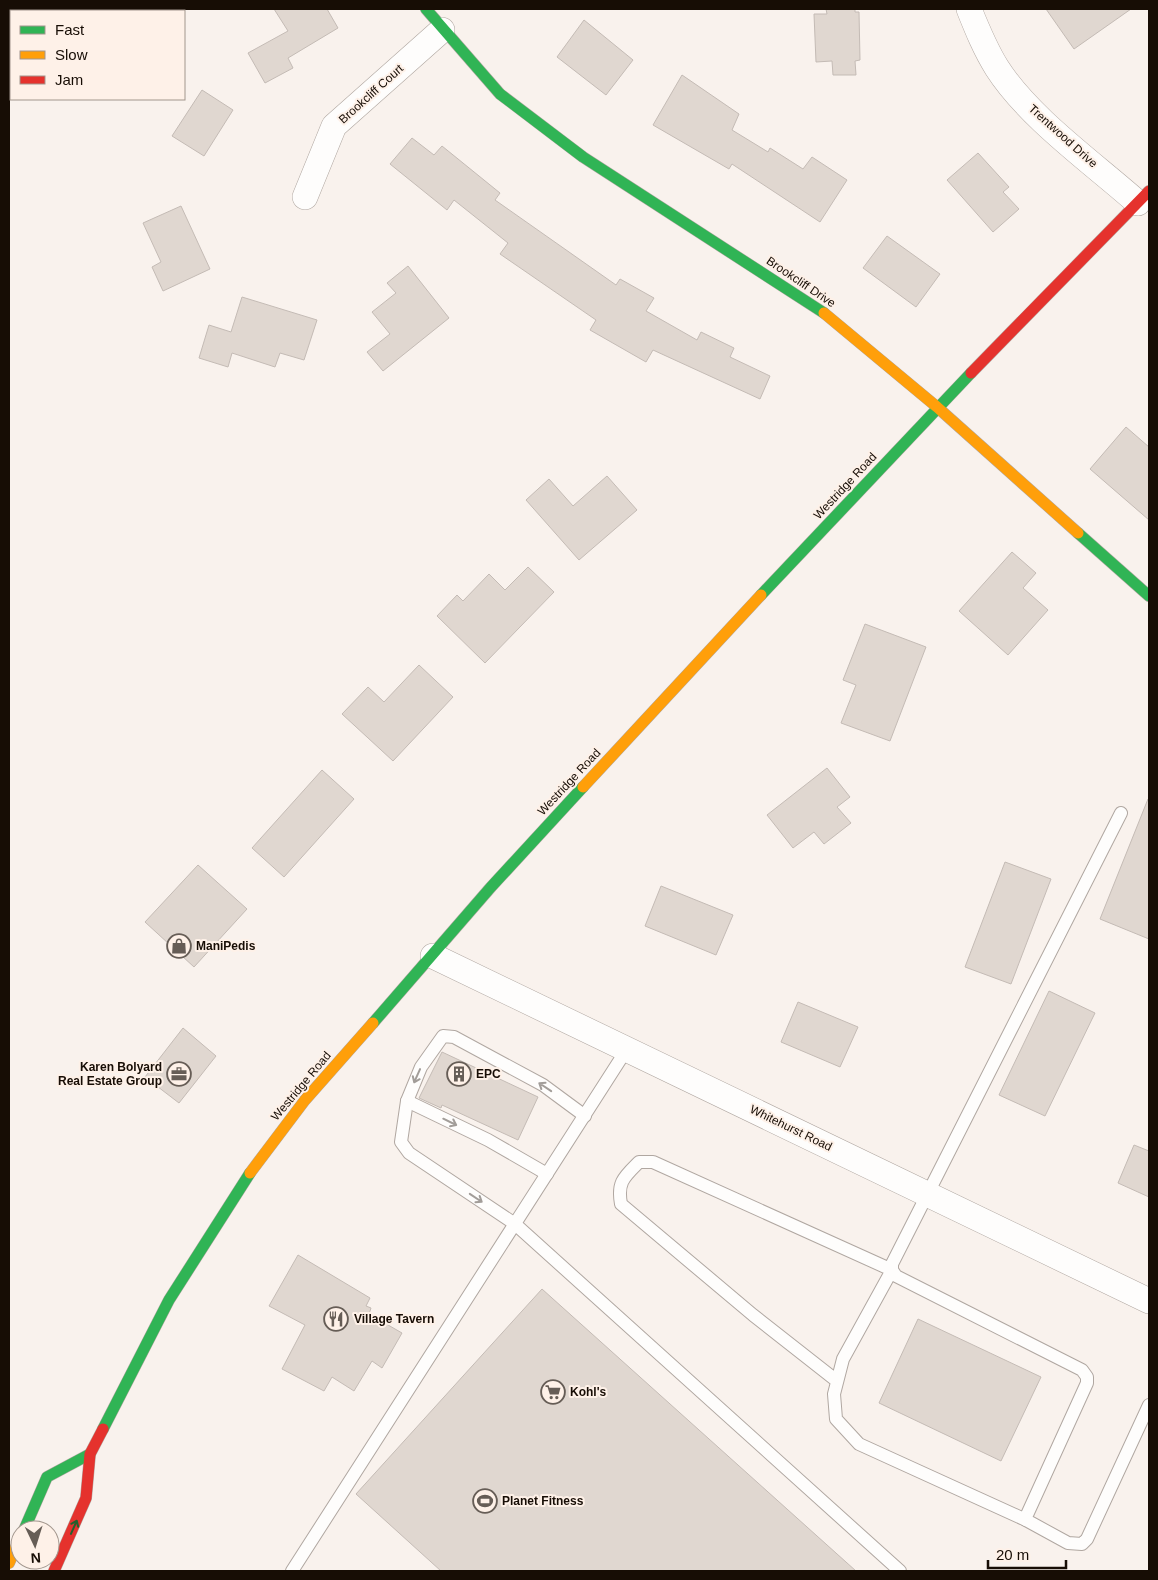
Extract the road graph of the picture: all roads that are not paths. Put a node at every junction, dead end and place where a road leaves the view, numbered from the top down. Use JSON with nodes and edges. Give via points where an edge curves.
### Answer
{"nodes":[{"id":1,"x":426,"y":9,"type":"edge"},
{"id":2,"x":969,"y":9,"type":"edge"},
{"id":3,"x":442,"y":30,"type":"junction"},
{"id":4,"x":305,"y":197,"type":"dead end"},
{"id":5,"x":1144,"y":197,"type":"edge"},
{"id":6,"x":937,"y":408,"type":"junction"},
{"id":7,"x":1149,"y":596,"type":"edge"},
{"id":8,"x":1121,"y":813,"type":"dead end"},
{"id":9,"x":433,"y":956,"type":"junction"},
{"id":10,"x":627,"y":1049,"type":"junction"},
{"id":11,"x":407,"y":1100,"type":"junction"},
{"id":12,"x":585,"y":1116,"type":"junction"},
{"id":13,"x":547,"y":1174,"type":"junction"},
{"id":14,"x":927,"y":1194,"type":"junction"},
{"id":15,"x":516,"y":1224,"type":"junction"},
{"id":16,"x":892,"y":1270,"type":"junction"},
{"id":17,"x":1149,"y":1301,"type":"edge"},
{"id":18,"x":837,"y":1381,"type":"junction"},
{"id":19,"x":1149,"y":1405,"type":"edge"},
{"id":20,"x":90,"y":1454,"type":"junction"},
{"id":21,"x":29,"y":1520,"type":"edge"},
{"id":22,"x":1026,"y":1520,"type":"junction"},
{"id":23,"x":54,"y":1571,"type":"edge"},
{"id":24,"x":292,"y":1571,"type":"edge"},
{"id":25,"x":900,"y":1571,"type":"edge"}],
"edges":[{"from":1,"to":3,"type":"main road","name":"Brookcliff Drive"},
{"from":2,"to":5,"type":"street","name":"Trentwood Drive","via":[[997,69],[1036,114]]},
{"from":3,"to":4,"type":"street","name":"Brookcliff Court","via":[[334,126]]},
{"from":3,"to":6,"type":"main road","name":"Brookcliff Drive","via":[[500,94],[582,157],[820,309]]},
{"from":5,"to":6,"type":"main road","name":"Westridge Road"},
{"from":6,"to":7,"type":"main road","name":"Brookcliff Drive"},
{"from":6,"to":9,"type":"main road","name":"Westridge Road","via":[[491,887]]},
{"from":8,"to":14,"type":"lane"},
{"from":9,"to":10,"type":"street","name":"Whitehurst Road"},
{"from":9,"to":20,"type":"main road","name":"Westridge Road","via":[[305,1100],[243,1184],[169,1300]]},
{"from":10,"to":12,"type":"lane"},
{"from":10,"to":14,"type":"street","name":"Whitehurst Road"},
{"from":12,"to":11,"type":"lane","one_way":true,"via":[[543,1085],[454,1037],[443,1036],[421,1068]]},
{"from":11,"to":13,"type":"lane","one_way":true},
{"from":11,"to":15,"type":"lane","one_way":true,"via":[[402,1142],[409,1153]]},
{"from":12,"to":13,"type":"lane"},
{"from":13,"to":15,"type":"lane"},
{"from":14,"to":16,"type":"lane","via":[[892,1264]]},
{"from":14,"to":17,"type":"street","name":"Whitehurst Road"},
{"from":15,"to":24,"type":"lane"},
{"from":15,"to":25,"type":"lane"},
{"from":16,"to":18,"type":"lane","via":[[843,1358]]},
{"from":16,"to":18,"type":"lane","via":[[653,1162],[639,1162],[624,1177],[619,1191],[621,1204],[753,1316]]},
{"from":16,"to":22,"type":"lane","via":[[896,1276],[1082,1370],[1087,1377]]},
{"from":18,"to":22,"type":"lane","via":[[834,1394],[836,1419],[859,1444]]},
{"from":19,"to":22,"type":"lane","via":[[1087,1540],[1082,1544],[1068,1542]]},
{"from":20,"to":21,"type":"main road","via":[[48,1477]]},
{"from":23,"to":20,"type":"main road","name":"Westridge Road","one_way":true,"via":[[86,1498]]}]}
